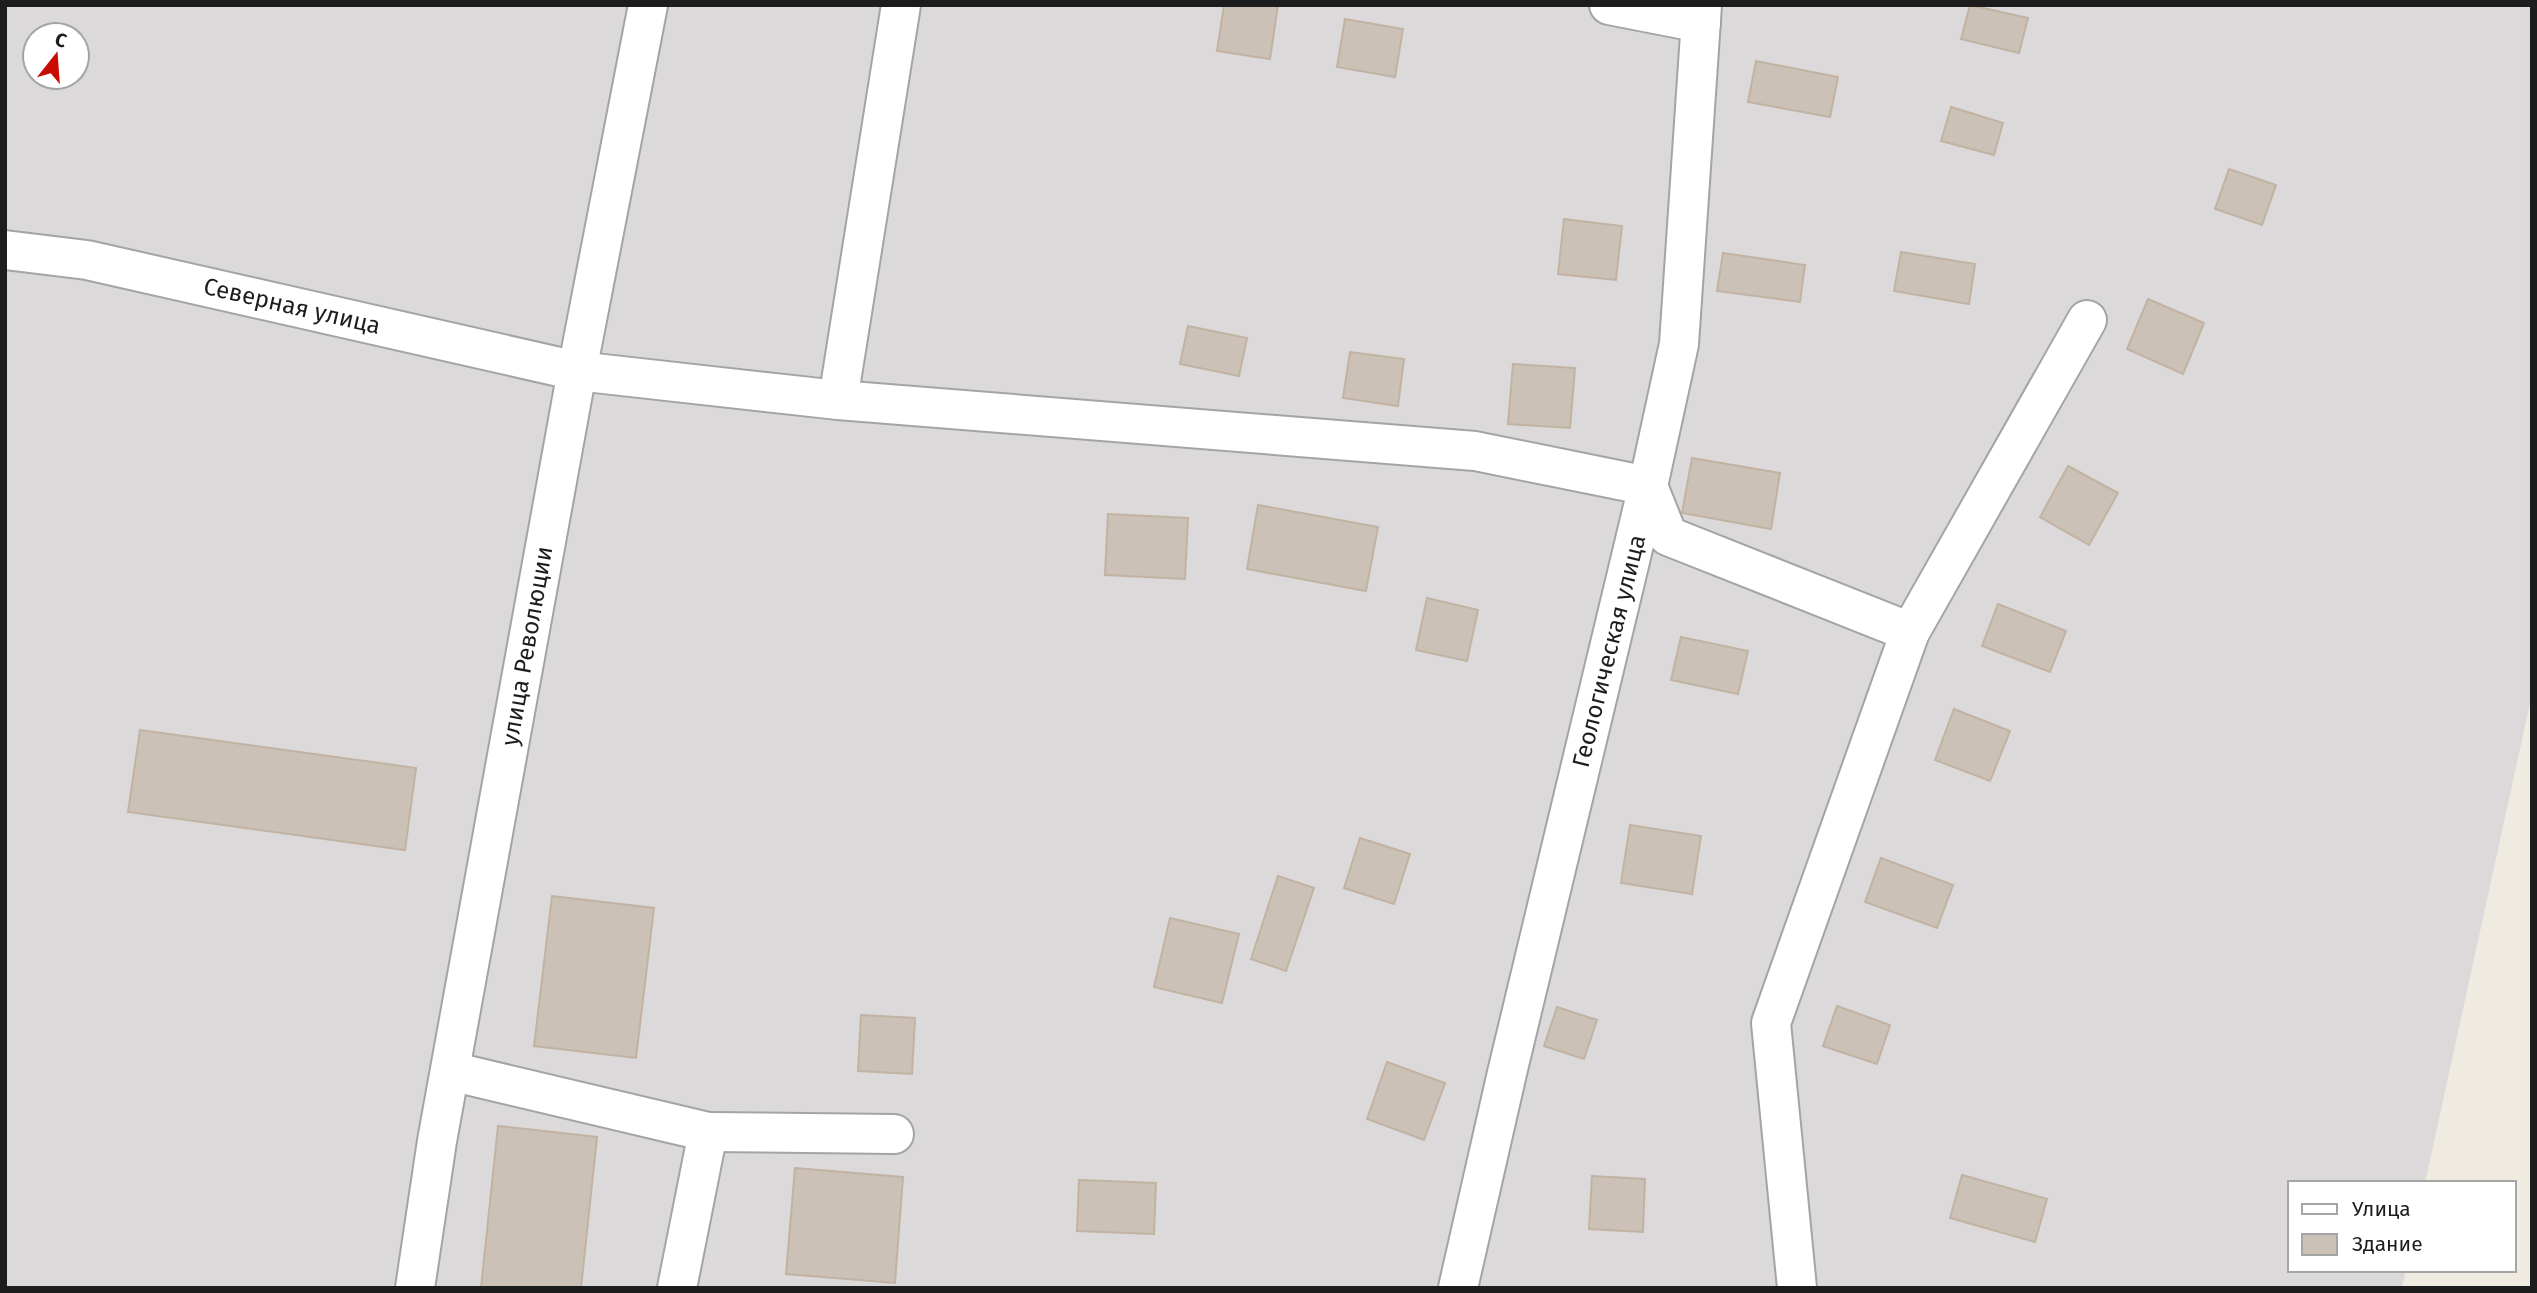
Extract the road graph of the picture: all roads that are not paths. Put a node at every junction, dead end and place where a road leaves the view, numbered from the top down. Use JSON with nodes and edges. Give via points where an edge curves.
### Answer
{"nodes":[{"id":1,"x":648,"y":5,"type":"edge"},
{"id":2,"x":901,"y":5,"type":"edge"},
{"id":3,"x":1609,"y":5,"type":"edge"},
{"id":4,"x":1702,"y":14,"type":"edge"},
{"id":5,"x":5,"y":250,"type":"edge"},
{"id":6,"x":2087,"y":320,"type":"dead end"},
{"id":7,"x":577,"y":371,"type":"junction"},
{"id":8,"x":838,"y":400,"type":"junction"},
{"id":9,"x":1648,"y":486,"type":"junction"},
{"id":10,"x":1910,"y":632,"type":"junction"},
{"id":11,"x":450,"y":1071,"type":"junction"},
{"id":12,"x":708,"y":1132,"type":"junction"},
{"id":13,"x":894,"y":1134,"type":"dead end"},
{"id":14,"x":415,"y":1288,"type":"edge"},
{"id":15,"x":677,"y":1288,"type":"edge"},
{"id":16,"x":1458,"y":1288,"type":"edge"},
{"id":17,"x":1797,"y":1288,"type":"edge"}],
"edges":[{"from":1,"to":7,"type":"street","name":"улица Революции"},
{"from":2,"to":8,"type":"street"},
{"from":3,"to":4,"type":"street"},
{"from":4,"to":9,"type":"street","name":"Геологическая улица","via":[[1679,344]]},
{"from":5,"to":7,"type":"street","name":"Северная улица","via":[[88,260]]},
{"from":6,"to":10,"type":"street"},
{"from":7,"to":8,"type":"street","name":"Северная улица"},
{"from":7,"to":11,"type":"street","name":"улица Революции"},
{"from":8,"to":9,"type":"street","name":"Северная улица","via":[[1475,451]]},
{"from":9,"to":10,"type":"street","via":[[1668,536]]},
{"from":9,"to":16,"type":"street","name":"Геологическая улица"},
{"from":10,"to":17,"type":"street","via":[[1771,1023]]},
{"from":11,"to":12,"type":"street"},
{"from":11,"to":14,"type":"street","name":"улица Революции"},
{"from":12,"to":13,"type":"street"},
{"from":12,"to":15,"type":"street"}]}
